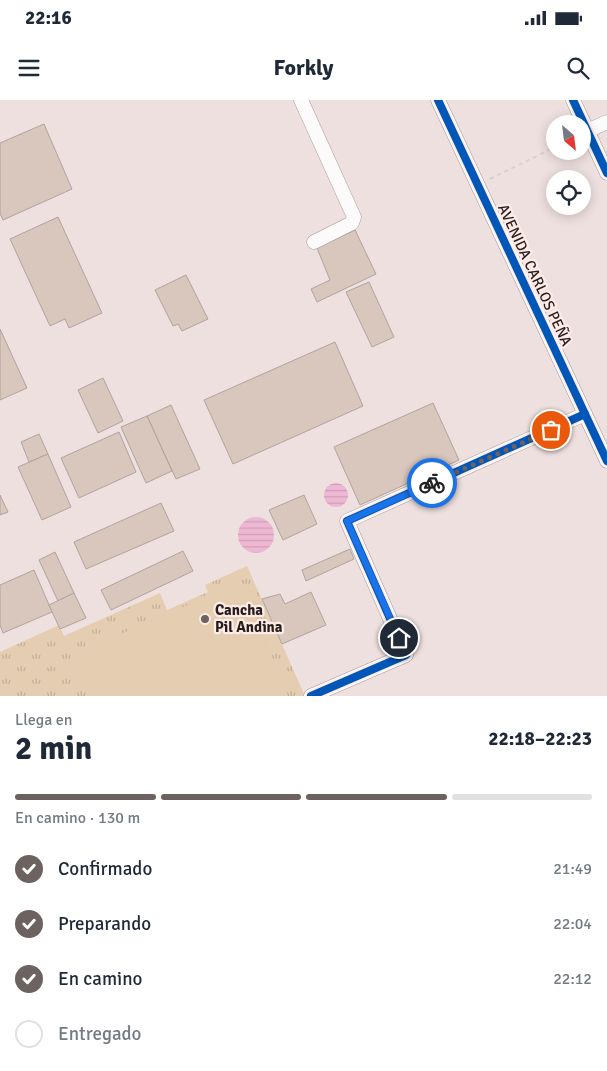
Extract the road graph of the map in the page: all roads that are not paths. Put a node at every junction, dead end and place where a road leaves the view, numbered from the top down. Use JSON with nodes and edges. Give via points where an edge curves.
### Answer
{"nodes":[{"id":1,"x":301,"y":100,"type":"edge"},
{"id":2,"x":438,"y":100,"type":"edge"},
{"id":3,"x":573,"y":100,"type":"edge"},
{"id":4,"x":580,"y":115,"type":"edge"},
{"id":5,"x":607,"y":122,"type":"edge"},
{"id":6,"x":591,"y":129,"type":"edge"},
{"id":7,"x":591,"y":139,"type":"edge"},
{"id":8,"x":607,"y":173,"type":"edge"},
{"id":9,"x":314,"y":242,"type":"dead end"},
{"id":10,"x":585,"y":414,"type":"junction"},
{"id":11,"x":607,"y":461,"type":"edge"},
{"id":12,"x":311,"y":696,"type":"edge"}],
"edges":[{"from":1,"to":9,"type":"street","via":[[354,217],[352,223]]},
{"from":2,"to":10,"type":"street","name":"AVENIDA CARLOS PEÑA"},
{"from":3,"to":4,"type":"street"},
{"from":5,"to":6,"type":"street"},
{"from":7,"to":8,"type":"street"},
{"from":10,"to":11,"type":"street","name":"AVENIDA CARLOS PEÑA"},
{"from":10,"to":12,"type":"street","via":[[347,521],[406,655]]}]}
